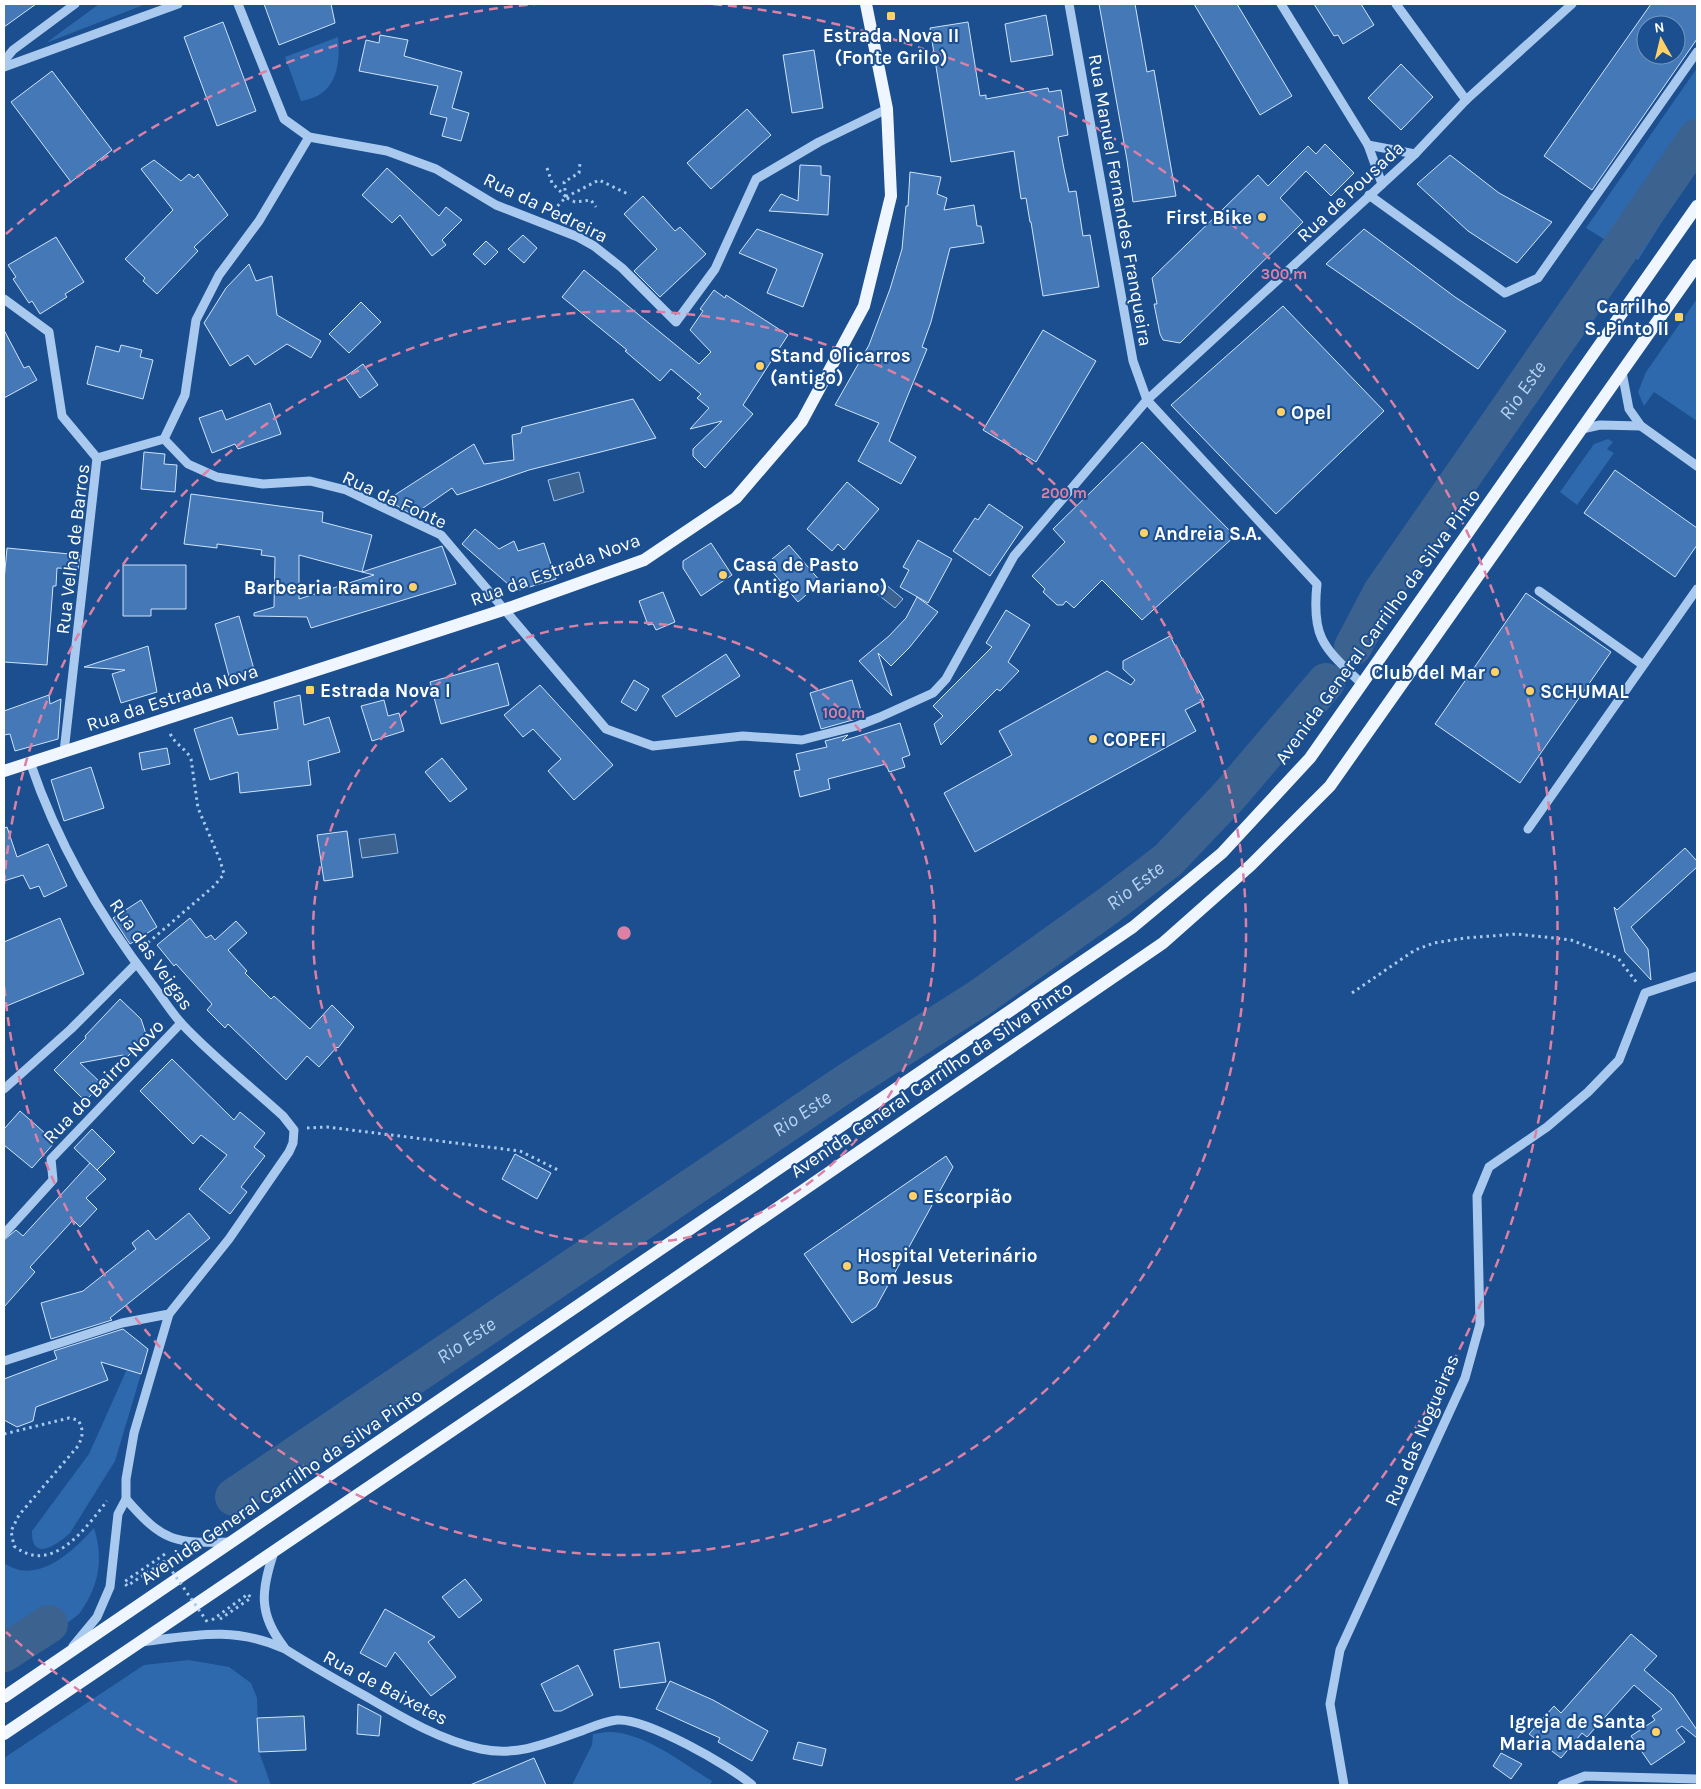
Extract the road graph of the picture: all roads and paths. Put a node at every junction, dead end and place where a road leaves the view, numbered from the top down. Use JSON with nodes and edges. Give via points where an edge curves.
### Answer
{"nodes":[{"id":1,"x":75,"y":4,"type":"edge"},
{"id":2,"x":175,"y":4,"type":"edge"},
{"id":3,"x":238,"y":4,"type":"edge"},
{"id":4,"x":866,"y":4,"type":"edge"},
{"id":5,"x":1069,"y":4,"type":"edge"},
{"id":6,"x":1281,"y":4,"type":"edge"},
{"id":7,"x":1396,"y":4,"type":"edge"},
{"id":8,"x":1572,"y":4,"type":"edge"},
{"id":9,"x":1697,"y":52,"type":"edge"},
{"id":10,"x":4,"y":61,"type":"edge"},
{"id":11,"x":4,"y":66,"type":"edge"},
{"id":12,"x":1466,"y":100,"type":"junction"},
{"id":13,"x":887,"y":109,"type":"junction"},
{"id":14,"x":310,"y":137,"type":"junction"},
{"id":15,"x":1368,"y":145,"type":"junction"},
{"id":16,"x":1415,"y":154,"type":"junction"},
{"id":17,"x":580,"y":163,"type":"dead end"},
{"id":18,"x":547,"y":168,"type":"dead end"},
{"id":19,"x":1382,"y":184,"type":"junction"},
{"id":20,"x":630,"y":195,"type":"dead end"},
{"id":21,"x":1370,"y":195,"type":"junction"},
{"id":22,"x":566,"y":197,"type":"junction"},
{"id":23,"x":1697,"y":206,"type":"edge"},
{"id":24,"x":596,"y":207,"type":"dead end"},
{"id":25,"x":543,"y":223,"type":"junction"},
{"id":26,"x":1697,"y":265,"type":"edge"},
{"id":27,"x":4,"y":299,"type":"edge"},
{"id":28,"x":1622,"y":372,"type":"junction"},
{"id":29,"x":1147,"y":400,"type":"junction"},
{"id":30,"x":1640,"y":426,"type":"junction"},
{"id":31,"x":1582,"y":428,"type":"junction"},
{"id":32,"x":164,"y":440,"type":"junction"},
{"id":33,"x":97,"y":458,"type":"junction"},
{"id":34,"x":1697,"y":466,"type":"edge"},
{"id":35,"x":1697,"y":589,"type":"edge"},
{"id":36,"x":1539,"y":591,"type":"dead end"},
{"id":37,"x":506,"y":610,"type":"junction"},
{"id":38,"x":1643,"y":665,"type":"junction"},
{"id":39,"x":1362,"y":684,"type":"junction"},
{"id":40,"x":165,"y":719,"type":"junction"},
{"id":41,"x":64,"y":752,"type":"junction"},
{"id":42,"x":30,"y":762,"type":"junction"},
{"id":43,"x":4,"y":771,"type":"edge"},
{"id":44,"x":1528,"y":829,"type":"dead end"},
{"id":45,"x":130,"y":956,"type":"junction"},
{"id":46,"x":136,"y":964,"type":"junction"},
{"id":47,"x":1697,"y":976,"type":"edge"},
{"id":48,"x":1352,"y":992,"type":"dead end"},
{"id":49,"x":1645,"y":993,"type":"junction"},
{"id":50,"x":181,"y":1023,"type":"junction"},
{"id":51,"x":4,"y":1089,"type":"edge"},
{"id":52,"x":294,"y":1130,"type":"junction"},
{"id":53,"x":558,"y":1170,"type":"dead end"},
{"id":54,"x":4,"y":1234,"type":"edge"},
{"id":55,"x":169,"y":1314,"type":"junction"},
{"id":56,"x":4,"y":1360,"type":"edge"},
{"id":57,"x":4,"y":1434,"type":"edge"},
{"id":58,"x":126,"y":1479,"type":"junction"},
{"id":59,"x":126,"y":1499,"type":"junction"},
{"id":60,"x":231,"y":1542,"type":"junction"},
{"id":61,"x":274,"y":1552,"type":"junction"},
{"id":62,"x":164,"y":1555,"type":"dead end"},
{"id":63,"x":220,"y":1619,"type":"dead end"},
{"id":64,"x":137,"y":1643,"type":"junction"},
{"id":65,"x":285,"y":1649,"type":"junction"},
{"id":66,"x":65,"y":1655,"type":"junction"},
{"id":67,"x":4,"y":1697,"type":"edge"},
{"id":68,"x":4,"y":1734,"type":"edge"},
{"id":69,"x":1697,"y":1779,"type":"edge"},
{"id":70,"x":752,"y":1785,"type":"edge"},
{"id":71,"x":1344,"y":1785,"type":"edge"},
{"id":72,"x":1562,"y":1785,"type":"edge"}],
"edges":[{"from":1,"to":10,"type":"street","via":[[13,50]]},
{"from":2,"to":11,"type":"street"},
{"from":3,"to":14,"type":"street","via":[[284,119]]},
{"from":4,"to":13,"type":"main road","name":"Rua da Estrada Nova"},
{"from":5,"to":29,"type":"street","name":"Rua Manuel Fernandes Franqueira","via":[[1133,360]]},
{"from":6,"to":15,"type":"street"},
{"from":7,"to":12,"type":"street"},
{"from":8,"to":12,"type":"street","name":"Rua de Pousada"},
{"from":9,"to":21,"type":"street","via":[[1538,278],[1505,293]]},
{"from":12,"to":16,"type":"street","name":"Rua de Pousada"},
{"from":13,"to":25,"type":"street","name":"Rua da Pedreira","via":[[819,142],[756,179],[715,269],[676,322],[608,257],[578,237]]},
{"from":13,"to":37,"type":"main road","name":"Rua da Estrada Nova","via":[[892,196],[864,306],[802,421],[736,498],[644,560]]},
{"from":14,"to":25,"type":"street","name":"Rua da Pedreira","via":[[414,160],[450,176],[496,205]]},
{"from":14,"to":32,"type":"street","via":[[259,221],[219,276],[196,320],[185,395]]},
{"from":15,"to":16,"type":"street"},
{"from":15,"to":19,"type":"street"},
{"from":16,"to":19,"type":"street","name":"Rua de Pousada"},
{"from":17,"to":22,"type":"path","via":[[579,173],[564,182]]},
{"from":18,"to":22,"type":"path","via":[[552,183]]},
{"from":19,"to":21,"type":"street","name":"Rua de Pousada"},
{"from":20,"to":22,"type":"path","via":[[599,180]]},
{"from":21,"to":29,"type":"street","name":"Rua de Pousada"},
{"from":22,"to":24,"type":"path","via":[[575,202],[590,200]]},
{"from":22,"to":25,"type":"path"},
{"from":23,"to":39,"type":"main road","name":"Avenida General Carrilho da Silva Pinto"},
{"from":26,"to":28,"type":"main road","name":"Avenida General Carrilho da Silva Pinto"},
{"from":27,"to":33,"type":"street","via":[[49,332],[62,416]]},
{"from":28,"to":30,"type":"street","via":[[1629,409]]},
{"from":28,"to":31,"type":"main road","name":"Avenida General Carrilho da Silva Pinto"},
{"from":29,"to":37,"type":"street","name":"Rua de Pousada","via":[[1014,556],[946,679],[933,694],[857,726],[802,740],[743,736],[653,746],[606,729]]},
{"from":29,"to":39,"type":"street","via":[[1317,584],[1314,610],[1319,635],[1327,651]]},
{"from":30,"to":31,"type":"street","via":[[1610,424]]},
{"from":30,"to":34,"type":"street"},
{"from":31,"to":61,"type":"main road","name":"Avenida General Carrilho da Silva Pinto","via":[[1330,786],[1252,865],[1163,943]]},
{"from":32,"to":33,"type":"street","name":"Rua Velha de Barros"},
{"from":32,"to":37,"type":"street","name":"Rua da Fonte","via":[[188,464],[217,477],[263,484],[310,481],[346,490],[441,534]]},
{"from":33,"to":41,"type":"street","name":"Rua Velha de Barros"},
{"from":35,"to":38,"type":"street"},
{"from":36,"to":38,"type":"street"},
{"from":37,"to":40,"type":"main road","name":"Rua da Estrada Nova"},
{"from":38,"to":44,"type":"street"},
{"from":39,"to":60,"type":"main road","name":"Avenida General Carrilho da Silva Pinto","via":[[1310,758],[1222,853],[1133,927]]},
{"from":40,"to":41,"type":"main road","name":"Rua da Estrada Nova"},
{"from":40,"to":45,"type":"path","via":[[172,738],[191,759],[198,808],[224,874],[151,941]]},
{"from":41,"to":42,"type":"main road","name":"Rua da Estrada Nova"},
{"from":42,"to":43,"type":"main road","name":"Rua da Estrada Nova"},
{"from":42,"to":45,"type":"street","name":"Rua das Veigas","via":[[50,814],[107,922]]},
{"from":45,"to":46,"type":"street","name":"Rua das Veigas"},
{"from":46,"to":50,"type":"street","name":"Rua das Veigas"},
{"from":46,"to":51,"type":"street","via":[[71,1029]]},
{"from":47,"to":49,"type":"street"},
{"from":48,"to":49,"type":"path","via":[[1415,950],[1434,942],[1517,934],[1571,940],[1618,958]]},
{"from":49,"to":71,"type":"street","name":"Rua das Nogueiras","via":[[1619,1060],[1547,1127],[1488,1167],[1477,1205],[1480,1324],[1464,1378],[1340,1650],[1330,1704]]},
{"from":50,"to":52,"type":"street","name":"Rua das Veigas","via":[[283,1116]]},
{"from":50,"to":54,"type":"street","name":"Rua do Bairro Novo","via":[[51,1159],[53,1180]]},
{"from":52,"to":53,"type":"path","via":[[327,1127],[520,1151]]},
{"from":52,"to":55,"type":"street","via":[[293,1143],[284,1160],[229,1239]]},
{"from":55,"to":56,"type":"street","via":[[122,1323]]},
{"from":55,"to":58,"type":"street","via":[[134,1433]]},
{"from":57,"to":58,"type":"path","via":[[69,1418],[78,1420],[83,1428],[78,1446],[20,1515],[11,1531],[14,1546],[25,1555],[43,1556],[62,1549],[89,1524]]},
{"from":58,"to":59,"type":"street"},
{"from":59,"to":60,"type":"street","via":[[150,1526],[175,1540]]},
{"from":59,"to":66,"type":"street","via":[[118,1514],[114,1570],[106,1600],[97,1618]]},
{"from":60,"to":66,"type":"main road","name":"Avenida General Carrilho da Silva Pinto"},
{"from":61,"to":64,"type":"main road","name":"Avenida General Carrilho da Silva Pinto"},
{"from":61,"to":65,"type":"street","name":"Rua de Baixetes","via":[[265,1578],[263,1601],[272,1632]]},
{"from":62,"to":63,"type":"path","bridge":true,"via":[[124,1582],[127,1586],[165,1561],[208,1623],[248,1594],[251,1598]]},
{"from":64,"to":65,"type":"street","name":"Rua de Baixetes","via":[[224,1634],[263,1639]]},
{"from":64,"to":68,"type":"main road","name":"Avenida General Carrilho da Silva Pinto"},
{"from":65,"to":70,"type":"street","name":"Rua de Baixetes","via":[[414,1725],[457,1742],[498,1751],[530,1749],[601,1724],[616,1720],[633,1721],[710,1759]]},
{"from":66,"to":67,"type":"main road","name":"Avenida General Carrilho da Silva Pinto"},
{"from":69,"to":72,"type":"street","via":[[1585,1776]]}]}
